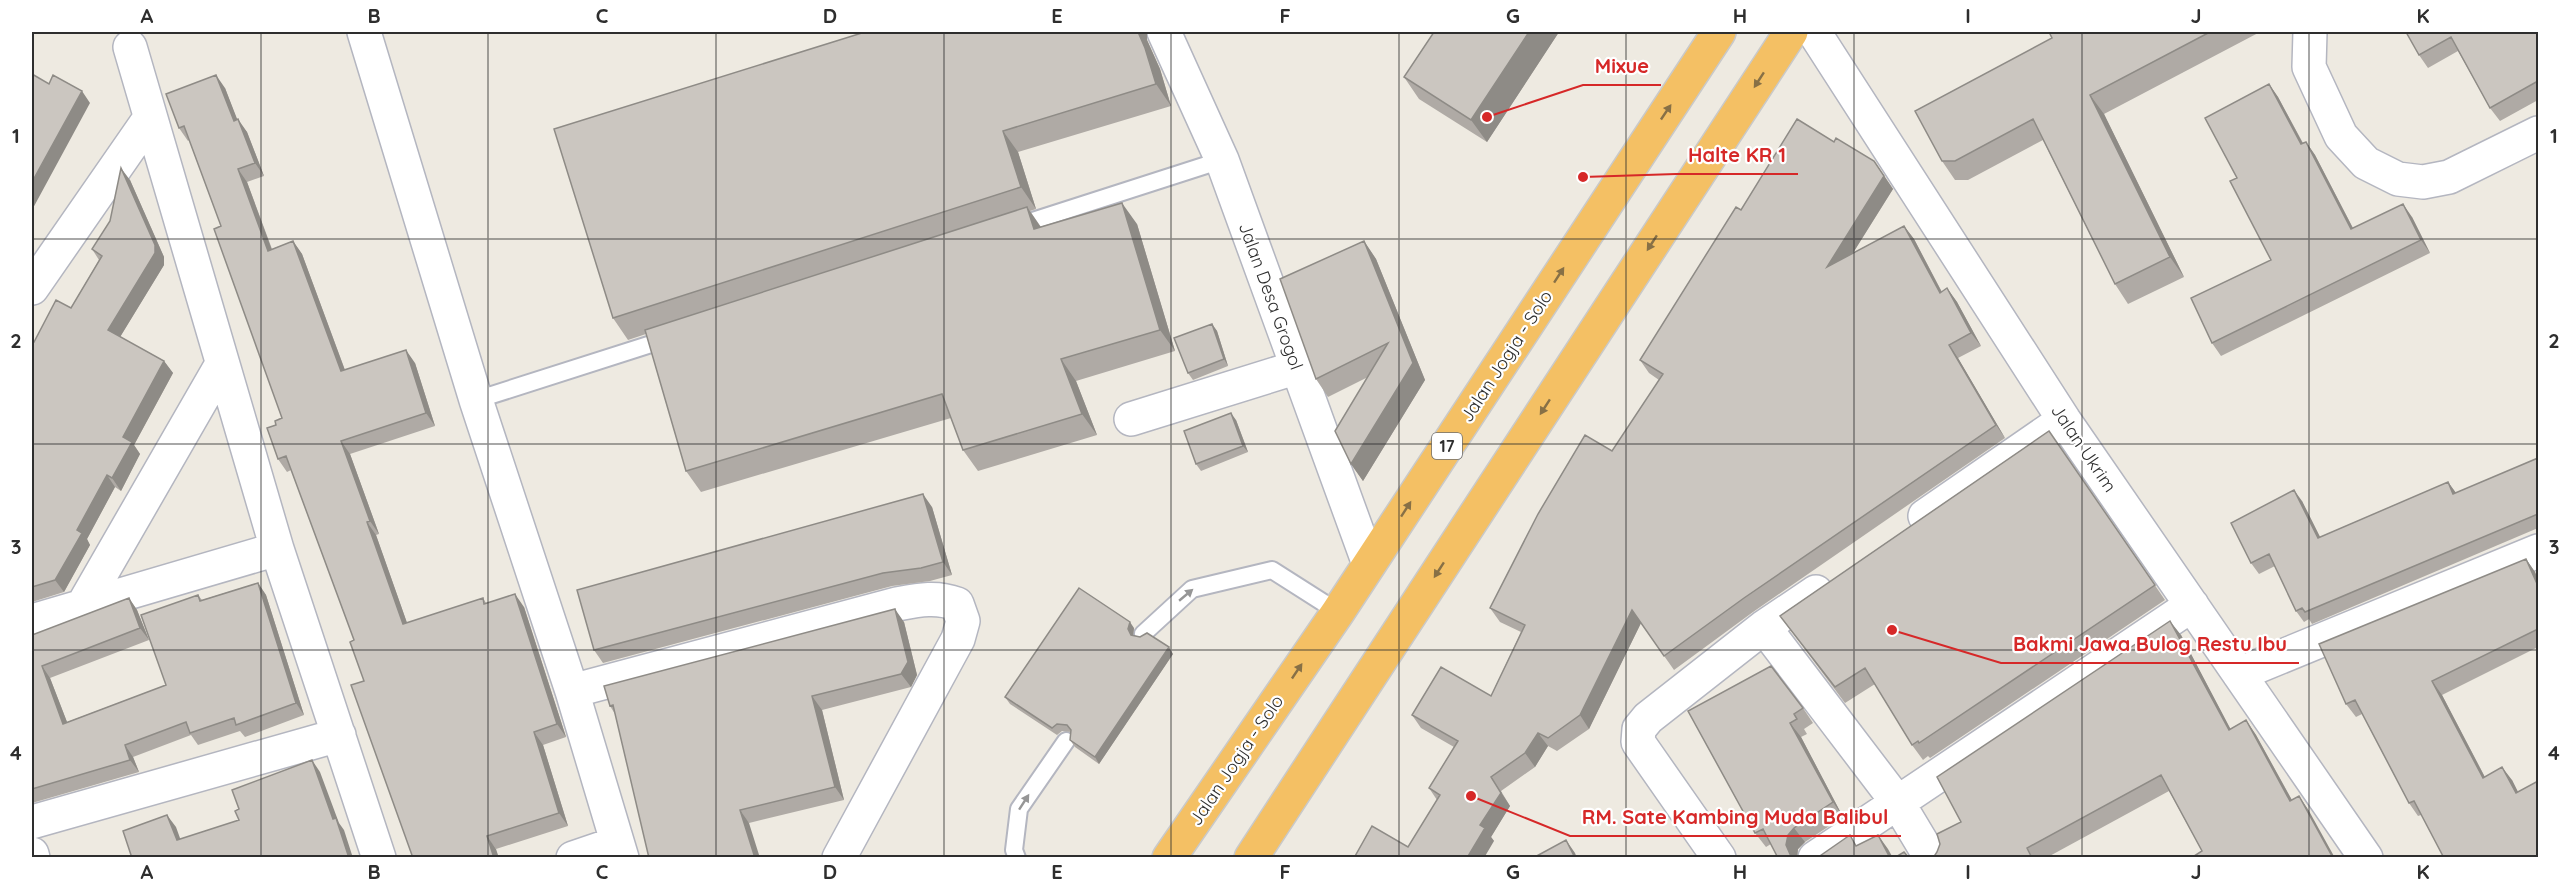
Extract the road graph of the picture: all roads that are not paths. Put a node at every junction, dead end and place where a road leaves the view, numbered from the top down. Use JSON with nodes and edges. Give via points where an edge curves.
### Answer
{"nodes":[{"id":1,"x":364,"y":32,"type":"edge"},
{"id":2,"x":1164,"y":32,"type":"edge"},
{"id":3,"x":1719,"y":32,"type":"edge"},
{"id":4,"x":1791,"y":32,"type":"edge"},
{"id":5,"x":1814,"y":32,"type":"edge"},
{"id":6,"x":2310,"y":32,"type":"edge"},
{"id":7,"x":130,"y":47,"type":"dead end"},
{"id":8,"x":150,"y":118,"type":"junction"},
{"id":9,"x":2538,"y":133,"type":"edge"},
{"id":10,"x":1222,"y":160,"type":"junction"},
{"id":11,"x":996,"y":233,"type":"edge"},
{"id":12,"x":32,"y":288,"type":"edge"},
{"id":13,"x":691,"y":331,"type":"edge"},
{"id":14,"x":222,"y":364,"type":"junction"},
{"id":15,"x":1298,"y":367,"type":"junction"},
{"id":16,"x":476,"y":400,"type":"junction"},
{"id":17,"x":1131,"y":418,"type":"dead end"},
{"id":18,"x":2064,"y":420,"type":"junction"},
{"id":19,"x":1900,"y":534,"type":"edge"},
{"id":20,"x":277,"y":549,"type":"junction"},
{"id":21,"x":2538,"y":551,"type":"edge"},
{"id":22,"x":1369,"y":564,"type":"junction"},
{"id":23,"x":1842,"y":574,"type":"edge"},
{"id":24,"x":2192,"y":605,"type":"junction"},
{"id":25,"x":82,"y":607,"type":"junction"},
{"id":26,"x":1338,"y":612,"type":"junction"},
{"id":27,"x":32,"y":621,"type":"edge"},
{"id":28,"x":1764,"y":627,"type":"junction"},
{"id":29,"x":1143,"y":634,"type":"edge"},
{"id":30,"x":2239,"y":674,"type":"junction"},
{"id":31,"x":572,"y":691,"type":"junction"},
{"id":32,"x":339,"y":735,"type":"junction"},
{"id":33,"x":1066,"y":741,"type":"dead end"},
{"id":34,"x":1898,"y":803,"type":"junction"},
{"id":35,"x":32,"y":822,"type":"edge"},
{"id":36,"x":620,"y":850,"type":"edge"},
{"id":37,"x":379,"y":858,"type":"edge"},
{"id":38,"x":573,"y":858,"type":"edge"},
{"id":39,"x":839,"y":858,"type":"edge"},
{"id":40,"x":1017,"y":858,"type":"edge"},
{"id":41,"x":1169,"y":858,"type":"edge"},
{"id":42,"x":1251,"y":858,"type":"edge"},
{"id":43,"x":1719,"y":858,"type":"edge"},
{"id":44,"x":1815,"y":858,"type":"edge"},
{"id":45,"x":1931,"y":858,"type":"edge"},
{"id":46,"x":2366,"y":858,"type":"edge"}],
"edges":[{"from":1,"to":16,"type":"street"},
{"from":2,"to":10,"type":"street","name":"Jalan Desa Grogol"},
{"from":22,"to":3,"type":"highway","name":"Jalan Jogja - Solo","number":"17","one_way":true},
{"from":4,"to":42,"type":"highway","one_way":true},
{"from":5,"to":18,"type":"street","name":"Jalan Ukrim"},
{"from":6,"to":9,"type":"street","via":[[2309,67],[2341,135],[2366,164],[2398,179],[2423,182],[2449,177]]},
{"from":7,"to":8,"type":"street"},
{"from":8,"to":12,"type":"street"},
{"from":8,"to":14,"type":"street"},
{"from":10,"to":11,"type":"lane"},
{"from":10,"to":15,"type":"street","name":"Jalan Desa Grogol"},
{"from":13,"to":16,"type":"lane"},
{"from":14,"to":20,"type":"street"},
{"from":14,"to":25,"type":"street"},
{"from":15,"to":17,"type":"street"},
{"from":15,"to":22,"type":"street","name":"Jalan Desa Grogol"},
{"from":16,"to":31,"type":"street"},
{"from":18,"to":19,"type":"street"},
{"from":18,"to":24,"type":"street","name":"Jalan Ukrim"},
{"from":20,"to":25,"type":"street"},
{"from":20,"to":32,"type":"street"},
{"from":21,"to":30,"type":"street"},
{"from":22,"to":26,"type":"highway","name":"Jalan Jogja - Solo","number":"17"},
{"from":23,"to":28,"type":"street"},
{"from":24,"to":30,"type":"street","name":"Jalan Ukrim"},
{"from":24,"to":34,"type":"street"},
{"from":25,"to":27,"type":"street"},
{"from":29,"to":26,"type":"lane","one_way":true,"via":[[1192,589],[1272,570]]},
{"from":41,"to":26,"type":"highway","name":"Jalan Jogja - Solo","number":"17","one_way":true},
{"from":28,"to":34,"type":"street"},
{"from":28,"to":43,"type":"street","via":[[1639,729],[1638,742]]},
{"from":30,"to":46,"type":"street","name":"Jalan Ukrim"},
{"from":31,"to":36,"type":"street"},
{"from":31,"to":39,"type":"street","via":[[897,604],[928,598],[957,604],[963,621],[958,639]]},
{"from":32,"to":35,"type":"street"},
{"from":32,"to":37,"type":"street"},
{"from":40,"to":33,"type":"lane","one_way":true,"via":[[1014,850],[1018,809]]},
{"from":34,"to":44,"type":"street"},
{"from":34,"to":45,"type":"street"},
{"from":36,"to":38,"type":"street"}]}
